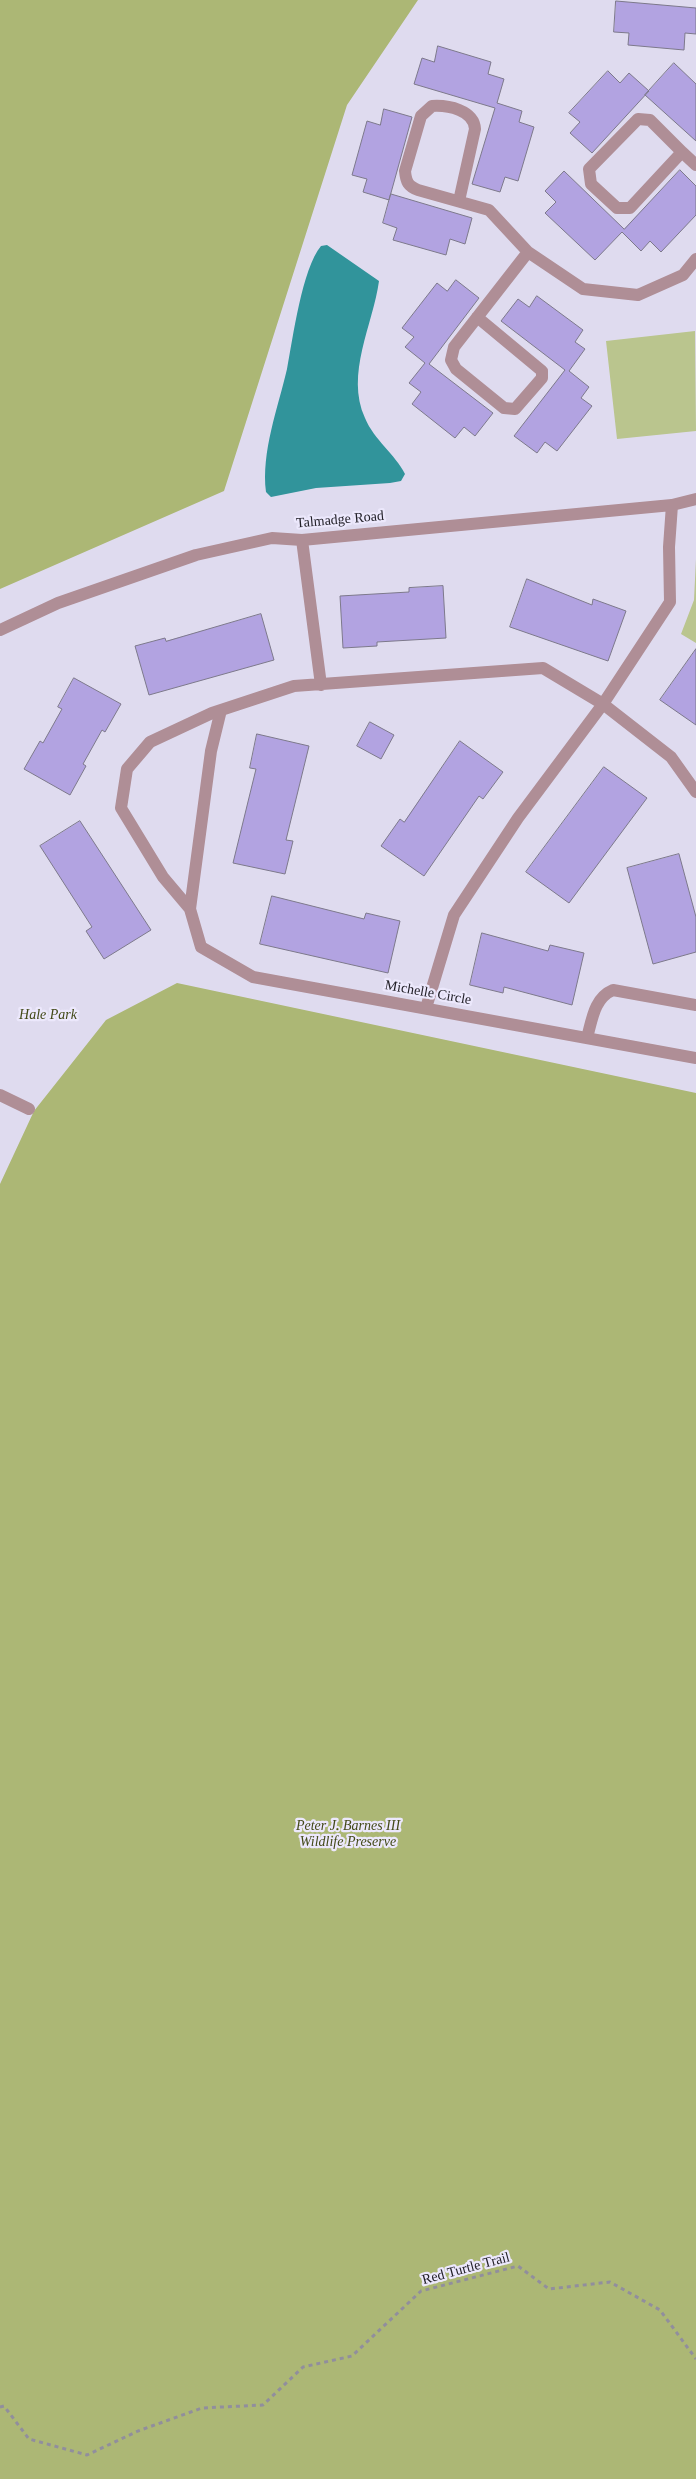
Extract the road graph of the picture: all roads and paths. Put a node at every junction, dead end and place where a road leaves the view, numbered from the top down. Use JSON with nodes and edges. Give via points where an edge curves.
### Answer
{"nodes":[{"id":1,"x":682,"y":152,"type":"junction"},
{"id":2,"x":696,"y":165,"type":"edge"},
{"id":3,"x":459,"y":202,"type":"junction"},
{"id":4,"x":528,"y":252,"type":"junction"},
{"id":5,"x":696,"y":259,"type":"edge"},
{"id":6,"x":477,"y":317,"type":"junction"},
{"id":7,"x":696,"y":500,"type":"edge"},
{"id":8,"x":672,"y":505,"type":"junction"},
{"id":9,"x":302,"y":540,"type":"junction"},
{"id":10,"x":0,"y":630,"type":"edge"},
{"id":11,"x":321,"y":685,"type":"junction"},
{"id":12,"x":603,"y":704,"type":"junction"},
{"id":13,"x":222,"y":710,"type":"junction"},
{"id":14,"x":696,"y":792,"type":"edge"},
{"id":15,"x":190,"y":909,"type":"junction"},
{"id":16,"x":696,"y":1005,"type":"edge"},
{"id":17,"x":426,"y":1008,"type":"junction"},
{"id":18,"x":586,"y":1038,"type":"junction"},
{"id":19,"x":696,"y":1058,"type":"edge"},
{"id":20,"x":0,"y":1095,"type":"edge"},
{"id":21,"x":29,"y":1109,"type":"dead end"},
{"id":22,"x":696,"y":2359,"type":"edge"},
{"id":23,"x":0,"y":2408,"type":"edge"}],
"edges":[{"from":1,"to":1,"type":"street","via":[[650,120],[638,119],[589,169],[591,184],[617,208],[630,208]]},
{"from":1,"to":2,"type":"street"},
{"from":3,"to":3,"type":"street","via":[[410,187],[406,180],[405,171],[421,116],[432,106],[459,110],[475,123]]},
{"from":3,"to":4,"type":"street","via":[[489,210]]},
{"from":4,"to":5,"type":"street","via":[[583,289],[638,295],[683,275]]},
{"from":4,"to":6,"type":"street"},
{"from":6,"to":6,"type":"street","via":[[454,347],[452,360],[456,369],[504,408],[515,409],[542,378],[542,371]]},
{"from":7,"to":8,"type":"street","name":"Talmadge Road"},
{"from":8,"to":9,"type":"street","name":"Talmadge Road"},
{"from":8,"to":12,"type":"street","via":[[670,602]]},
{"from":9,"to":10,"type":"street","name":"Talmadge Road","via":[[272,538],[196,555],[58,603]]},
{"from":9,"to":11,"type":"street"},
{"from":11,"to":12,"type":"street","name":"Michelle Circle","via":[[543,668]]},
{"from":11,"to":13,"type":"street","name":"Michelle Circle","via":[[294,686]]},
{"from":12,"to":14,"type":"street","name":"Michelle Circle","via":[[671,758]]},
{"from":12,"to":17,"type":"street","via":[[518,818],[454,915]]},
{"from":13,"to":15,"type":"street","name":"Michelle Circle","via":[[211,751]]},
{"from":13,"to":15,"type":"street","name":"Michelle Circle","via":[[150,742],[127,769],[121,808],[164,877]]},
{"from":15,"to":17,"type":"street","name":"Michelle Circle","via":[[201,947],[253,977]]},
{"from":16,"to":18,"type":"street","via":[[613,990],[599,1000]]},
{"from":17,"to":18,"type":"street","name":"Michelle Circle"},
{"from":18,"to":19,"type":"street","name":"Michelle Circle"},
{"from":20,"to":21,"type":"street"},
{"from":22,"to":23,"type":"path","name":"Red Turtle Trail","via":[[660,2310],[610,2282],[549,2289],[518,2266],[421,2291],[352,2356],[302,2367],[263,2405],[202,2408],[138,2431],[87,2455],[30,2439],[4,2406]]}]}
